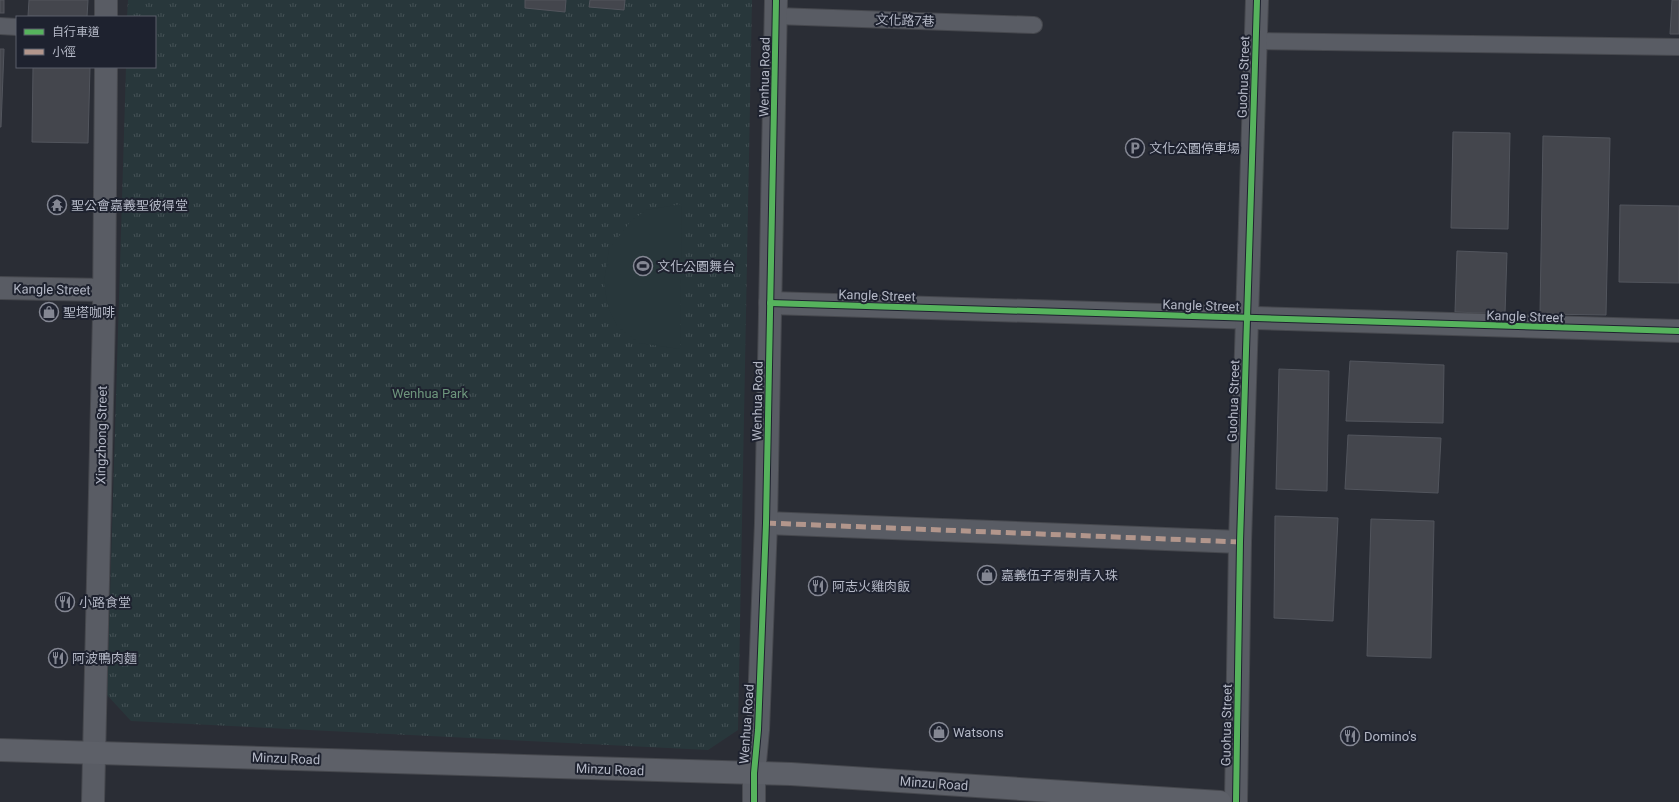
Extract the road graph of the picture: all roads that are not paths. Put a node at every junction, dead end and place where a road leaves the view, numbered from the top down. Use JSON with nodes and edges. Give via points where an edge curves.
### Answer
{"nodes":[{"id":1,"x":106,"y":0,"type":"edge"},
{"id":2,"x":1257,"y":0,"type":"edge"},
{"id":3,"x":776,"y":8,"type":"edge"},
{"id":4,"x":106,"y":16,"type":"edge"},
{"id":5,"x":1034,"y":25,"type":"dead end"},
{"id":6,"x":0,"y":26,"type":"edge"},
{"id":7,"x":16,"y":26,"type":"edge"},
{"id":8,"x":1255,"y":41,"type":"junction"},
{"id":9,"x":1679,"y":47,"type":"edge"},
{"id":10,"x":106,"y":68,"type":"edge"},
{"id":11,"x":0,"y":288,"type":"edge"},
{"id":12,"x":104,"y":290,"type":"junction"},
{"id":13,"x":770,"y":303,"type":"junction"},
{"id":14,"x":1247,"y":318,"type":"junction"},
{"id":15,"x":1679,"y":332,"type":"edge"},
{"id":16,"x":766,"y":523,"type":"junction"},
{"id":17,"x":1240,"y":542,"type":"junction"},
{"id":18,"x":0,"y":750,"type":"edge"},
{"id":19,"x":94,"y":752,"type":"junction"},
{"id":20,"x":754,"y":773,"type":"junction"},
{"id":21,"x":93,"y":802,"type":"edge"},
{"id":22,"x":754,"y":802,"type":"edge"},
{"id":23,"x":1220,"y":802,"type":"edge"},
{"id":24,"x":1236,"y":802,"type":"edge"}],
"edges":[{"from":1,"to":4,"type":"street"},
{"from":2,"to":8,"type":"street","name":"Guohua Street"},
{"from":3,"to":5,"type":"lane","name":"文化路7巷"},
{"from":3,"to":13,"type":"street","name":"Wenhua Road"},
{"from":6,"to":7,"type":"lane"},
{"from":8,"to":9,"type":"lane"},
{"from":8,"to":14,"type":"street","name":"Guohua Street"},
{"from":10,"to":12,"type":"street","name":"Xingzhong Street"},
{"from":11,"to":12,"type":"street","name":"Kangle Street"},
{"from":12,"to":19,"type":"street","name":"Xingzhong Street"},
{"from":13,"to":14,"type":"street","name":"Kangle Street"},
{"from":13,"to":16,"type":"street","name":"Wenhua Road"},
{"from":14,"to":15,"type":"street","name":"Kangle Street"},
{"from":14,"to":17,"type":"street","name":"Guohua Street"},
{"from":16,"to":17,"type":"street"},
{"from":16,"to":20,"type":"street","name":"Wenhua Road"},
{"from":17,"to":24,"type":"street","name":"Guohua Street"},
{"from":18,"to":19,"type":"main road","name":"Minzu Road"},
{"from":19,"to":20,"type":"main road","name":"Minzu Road"},
{"from":19,"to":21,"type":"street","name":"Xingzhong Street"},
{"from":20,"to":22,"type":"street","name":"Wenhua Road"},
{"from":20,"to":23,"type":"main road","name":"Minzu Road"}]}
